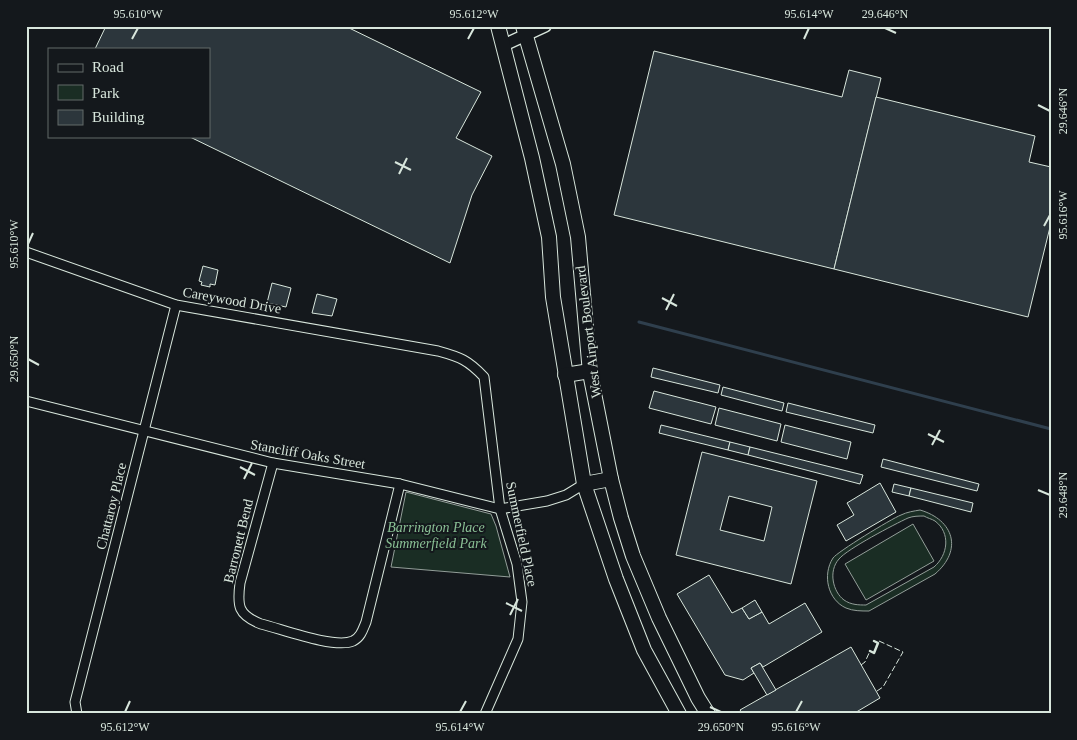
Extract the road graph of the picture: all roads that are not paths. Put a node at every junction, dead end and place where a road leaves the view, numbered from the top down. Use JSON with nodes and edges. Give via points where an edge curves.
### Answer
{"nodes":[{"id":1,"x":498,"y":26,"type":"edge"},
{"id":2,"x":545,"y":26,"type":"edge"},
{"id":3,"x":525,"y":30,"type":"edge"},
{"id":4,"x":504,"y":45,"type":"junction"},
{"id":5,"x":26,"y":252,"type":"edge"},
{"id":6,"x":176,"y":305,"type":"junction"},
{"id":7,"x":438,"y":351,"type":"joint"},
{"id":8,"x":590,"y":371,"type":"junction"},
{"id":9,"x":565,"y":375,"type":"junction"},
{"id":10,"x":26,"y":400,"type":"edge"},
{"id":11,"x":145,"y":430,"type":"junction"},
{"id":12,"x":273,"y":463,"type":"junction"},
{"id":13,"x":611,"y":479,"type":"junction"},
{"id":14,"x":400,"y":484,"type":"junction"},
{"id":15,"x":584,"y":484,"type":"junction"},
{"id":16,"x":500,"y":509,"type":"junction"},
{"id":17,"x":698,"y":698,"type":"junction"},
{"id":18,"x":678,"y":712,"type":"edge"},
{"id":19,"x":77,"y":714,"type":"edge"},
{"id":20,"x":485,"y":714,"type":"edge"},
{"id":21,"x":708,"y":714,"type":"edge"}],
"edges":[{"from":1,"to":4,"type":"main road","name":"West Airport Boulevard"},
{"from":2,"to":3,"type":"street"},
{"from":3,"to":4,"type":"street"},
{"from":3,"to":8,"type":"main road","name":"West Airport Boulevard","via":[[563,164],[578,237]]},
{"from":4,"to":9,"type":"main road","name":"West Airport Boulevard","via":[[549,238],[553,297]]},
{"from":5,"to":6,"type":"street","name":"Careywood Drive"},
{"from":6,"to":7,"type":"street","name":"Careywood Drive"},
{"from":6,"to":11,"type":"street","name":"Chattaroy Place"},
{"from":7,"to":16,"type":"street","name":"Summerfield Place","via":[[459,356],[484,377]]},
{"from":8,"to":9,"type":"main road"},
{"from":8,"to":13,"type":"main road","name":"West Airport Boulevard"},
{"from":9,"to":15,"type":"main road","name":"West Airport Boulevard"},
{"from":10,"to":11,"type":"street","name":"Stancliff Oaks Street"},
{"from":11,"to":12,"type":"street","name":"Stancliff Oaks Street"},
{"from":11,"to":19,"type":"street","name":"Chattaroy Place","via":[[75,702]]},
{"from":12,"to":14,"type":"street","name":"Stancliff Oaks Street"},
{"from":12,"to":14,"type":"street","name":"Barronett Bend","via":[[240,583],[240,610],[261,624],[335,644],[361,635]]},
{"from":13,"to":15,"type":"main road"},
{"from":13,"to":17,"type":"main road","name":"West Airport Boulevard","via":[[633,556]]},
{"from":14,"to":16,"type":"street","name":"Stancliff Oaks Street"},
{"from":15,"to":16,"type":"street","name":"Stancliff Oaks Street","via":[[553,499]]},
{"from":15,"to":18,"type":"main road","name":"West Airport Boulevard","via":[[644,650]]},
{"from":16,"to":20,"type":"street","name":"Summerfield Place","via":[[516,564],[522,602],[518,639]]},
{"from":17,"to":18,"type":"main road"},
{"from":17,"to":21,"type":"main road","name":"West Airport Boulevard"}]}
